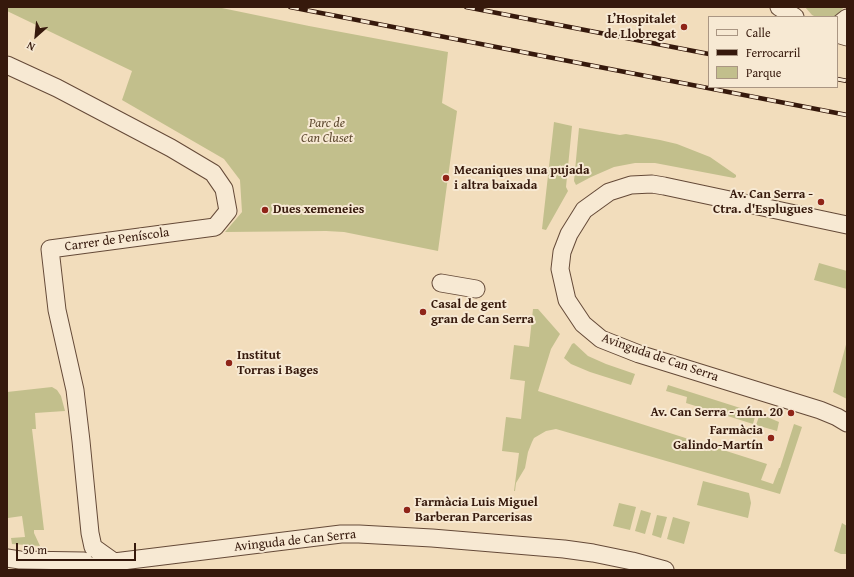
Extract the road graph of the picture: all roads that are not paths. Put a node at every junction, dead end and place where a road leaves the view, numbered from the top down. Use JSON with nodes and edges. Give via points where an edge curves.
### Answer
{"nodes":[{"id":1,"x":780,"y":7,"type":"edge"},
{"id":2,"x":794,"y":16,"type":"edge"},
{"id":3,"x":847,"y":18,"type":"edge"},
{"id":4,"x":838,"y":25,"type":"edge"},
{"id":5,"x":7,"y":65,"type":"edge"},
{"id":6,"x":847,"y":225,"type":"edge"},
{"id":7,"x":441,"y":283,"type":"dead end"},
{"id":8,"x":476,"y":289,"type":"dead end"},
{"id":9,"x":847,"y":423,"type":"edge"},
{"id":10,"x":114,"y":562,"type":"junction"},
{"id":11,"x":12,"y":563,"type":"edge"},
{"id":12,"x":69,"y":570,"type":"edge"},
{"id":13,"x":665,"y":570,"type":"edge"}],
"edges":[{"from":1,"to":2,"type":"street"},
{"from":3,"to":4,"type":"street"},
{"from":5,"to":10,"type":"street","name":"Carrer de Peníscola","via":[[57,88],[171,148],[213,173],[224,189],[228,211],[215,227],[50,249],[57,310],[75,390],[91,540],[93,546]]},
{"from":6,"to":9,"type":"street","name":"Avinguda de Can Serra","via":[[664,186],[631,185],[609,192],[584,210],[569,234],[562,252],[560,269],[567,300],[583,324],[601,339],[639,354],[820,410]]},
{"from":7,"to":8,"type":"street"},
{"from":10,"to":11,"type":"street","name":"Avinguda de Can Serra"},
{"from":10,"to":12,"type":"street","name":"Avinguda de Can Serra"},
{"from":10,"to":13,"type":"street","name":"Avinguda de Can Serra","via":[[341,534],[359,534],[564,549],[632,561]]}]}
